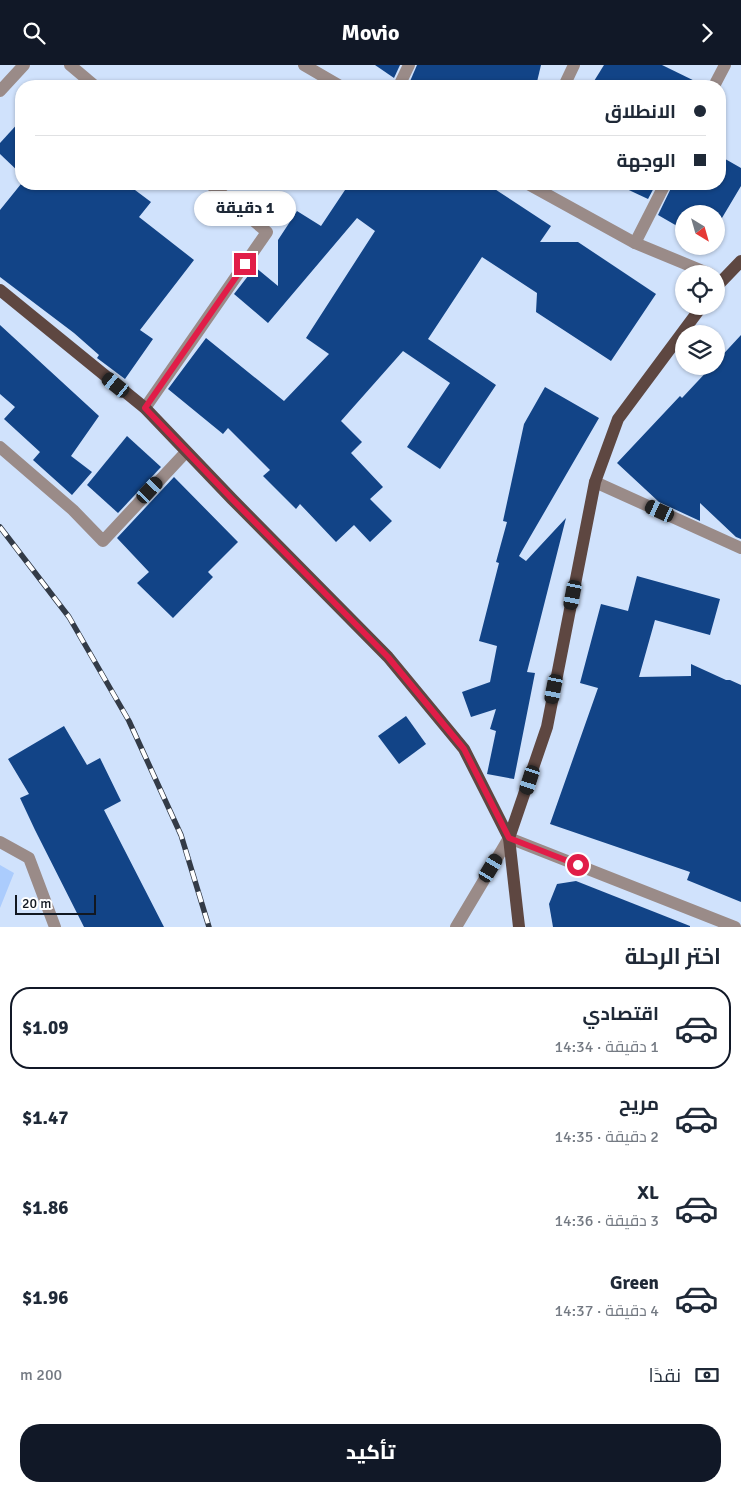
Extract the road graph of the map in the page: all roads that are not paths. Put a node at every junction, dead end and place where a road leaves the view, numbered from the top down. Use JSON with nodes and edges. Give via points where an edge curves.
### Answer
{"nodes":[{"id":1,"x":24,"y":65,"type":"edge"},
{"id":2,"x":70,"y":65,"type":"edge"},
{"id":3,"x":304,"y":65,"type":"edge"},
{"id":4,"x":409,"y":65,"type":"edge"},
{"id":5,"x":574,"y":65,"type":"edge"},
{"id":6,"x":725,"y":65,"type":"edge"},
{"id":7,"x":88,"y":80,"type":"edge"},
{"id":8,"x":330,"y":80,"type":"edge"},
{"id":9,"x":402,"y":80,"type":"edge"},
{"id":10,"x":567,"y":80,"type":"edge"},
{"id":11,"x":717,"y":80,"type":"edge"},
{"id":12,"x":0,"y":91,"type":"edge"},
{"id":13,"x":217,"y":190,"type":"edge"},
{"id":14,"x":539,"y":190,"type":"edge"},
{"id":15,"x":662,"y":190,"type":"edge"},
{"id":16,"x":635,"y":243,"type":"junction"},
{"id":17,"x":741,"y":261,"type":"edge"},
{"id":18,"x":688,"y":265,"type":"edge"},
{"id":19,"x":725,"y":275,"type":"edge"},
{"id":20,"x":0,"y":290,"type":"edge"},
{"id":21,"x":695,"y":315,"type":"edge"},
{"id":22,"x":145,"y":408,"type":"junction"},
{"id":23,"x":0,"y":447,"type":"edge"},
{"id":24,"x":186,"y":451,"type":"junction"},
{"id":25,"x":595,"y":482,"type":"junction"},
{"id":26,"x":741,"y":548,"type":"edge"},
{"id":27,"x":509,"y":838,"type":"junction"},
{"id":28,"x":0,"y":842,"type":"edge"},
{"id":29,"x":55,"y":927,"type":"edge"},
{"id":30,"x":456,"y":927,"type":"edge"},
{"id":31,"x":519,"y":927,"type":"edge"},
{"id":32,"x":735,"y":927,"type":"edge"}],
"edges":[{"from":1,"to":12,"type":"street"},
{"from":2,"to":7,"type":"street"},
{"from":3,"to":8,"type":"street"},
{"from":4,"to":9,"type":"street"},
{"from":5,"to":10,"type":"street"},
{"from":6,"to":11,"type":"street"},
{"from":13,"to":22,"type":"street","via":[[267,232]]},
{"from":14,"to":16,"type":"street"},
{"from":15,"to":16,"type":"street"},
{"from":16,"to":18,"type":"street"},
{"from":17,"to":19,"type":"main road"},
{"from":20,"to":22,"type":"main road"},
{"from":21,"to":25,"type":"main road","via":[[618,419]]},
{"from":22,"to":24,"type":"main road"},
{"from":23,"to":24,"type":"street","via":[[103,541]]},
{"from":24,"to":27,"type":"main road","via":[[394,664],[464,749]]},
{"from":25,"to":26,"type":"street"},
{"from":25,"to":27,"type":"main road","via":[[547,727]]},
{"from":27,"to":30,"type":"street"},
{"from":27,"to":31,"type":"main road"},
{"from":27,"to":32,"type":"street"},
{"from":28,"to":29,"type":"street","via":[[29,859]]}]}
